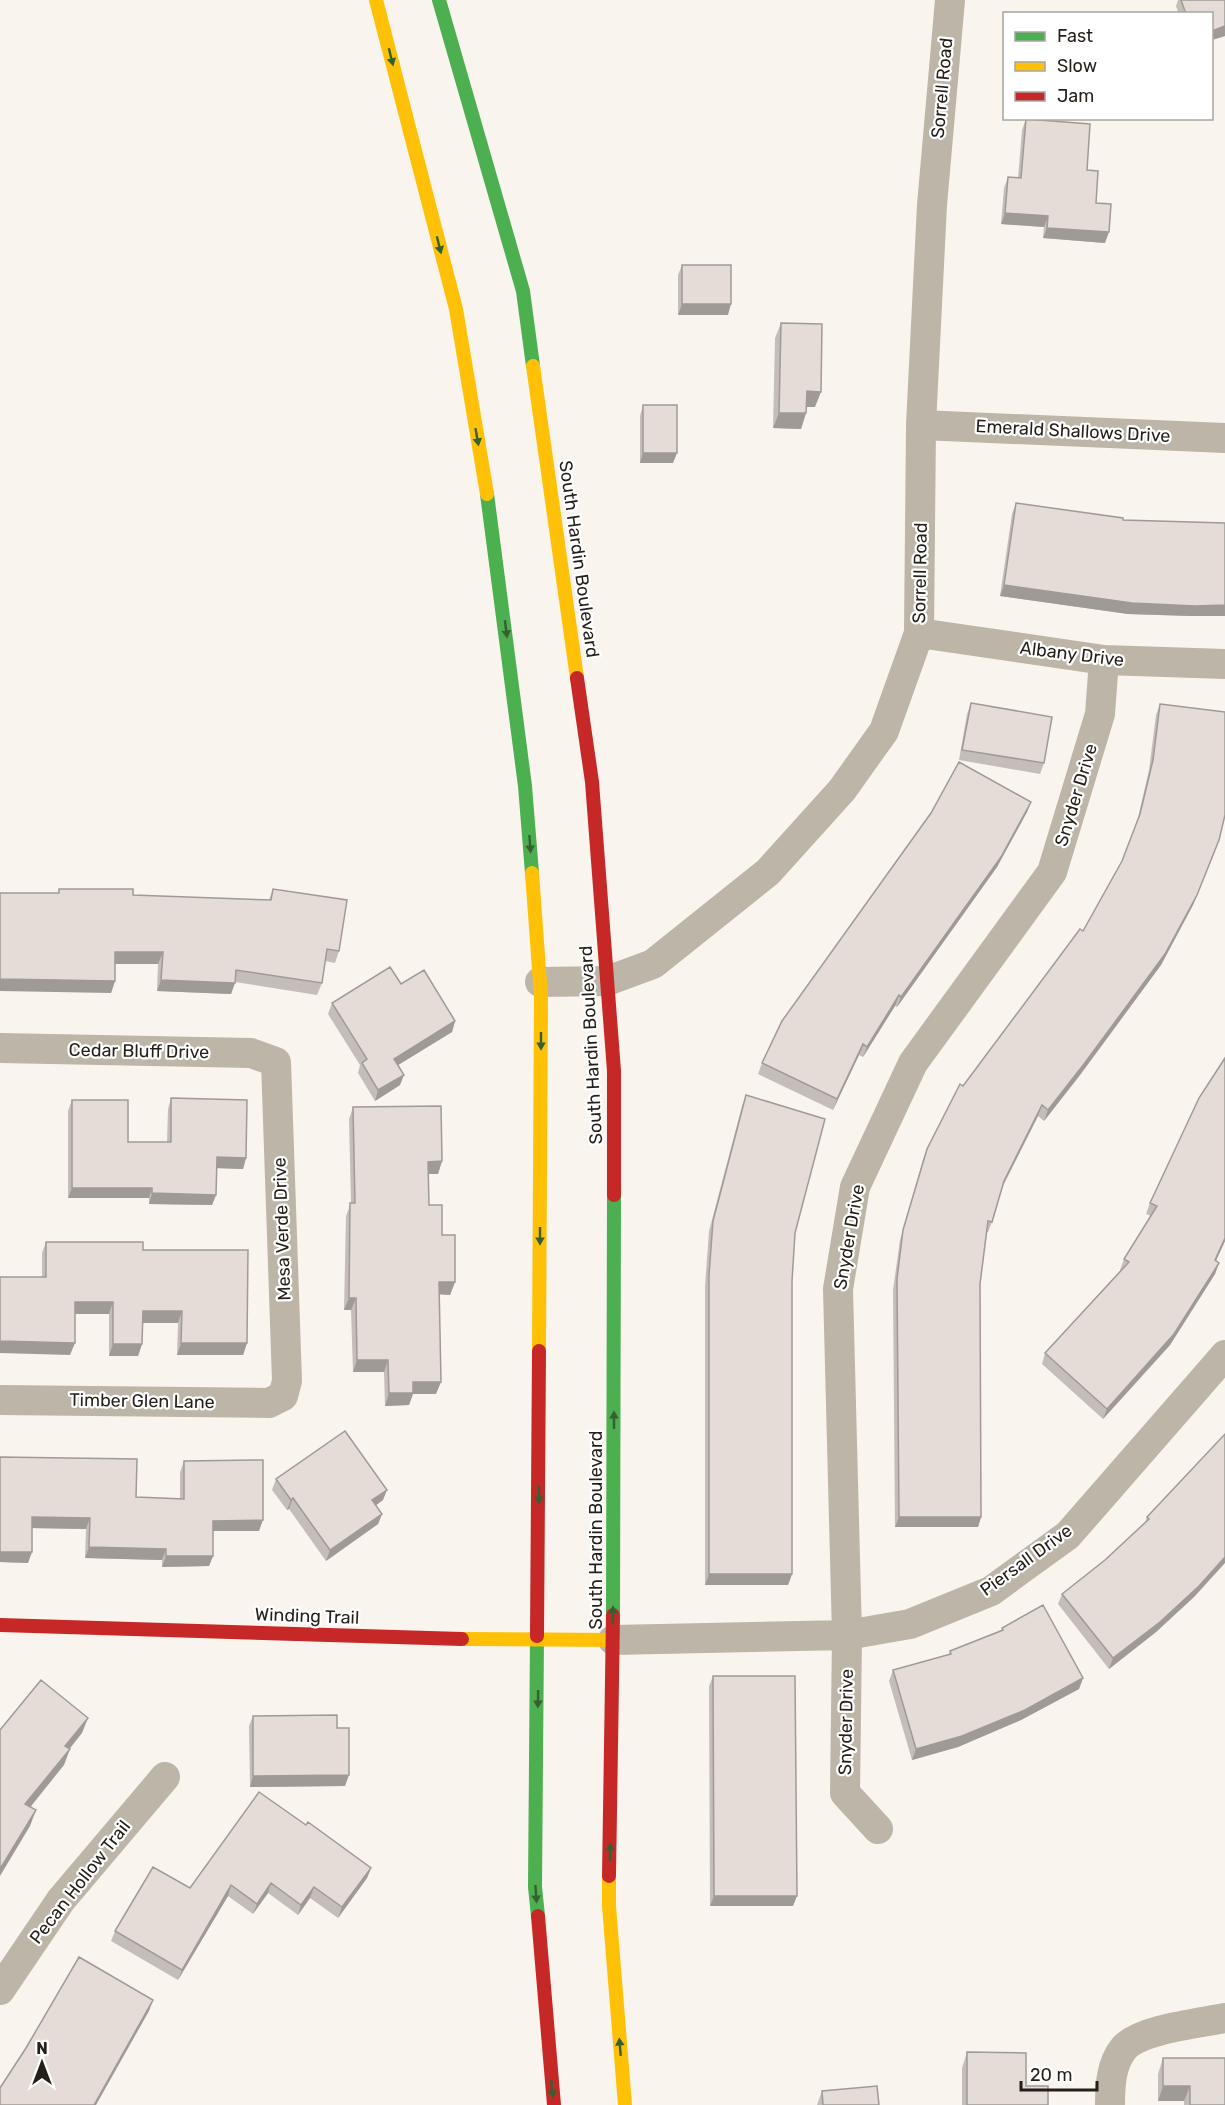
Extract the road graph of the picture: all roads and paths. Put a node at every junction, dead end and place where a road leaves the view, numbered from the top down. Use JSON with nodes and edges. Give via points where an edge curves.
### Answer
{"nodes":[{"id":1,"x":376,"y":0,"type":"edge"},
{"id":2,"x":439,"y":0,"type":"edge"},
{"id":3,"x":950,"y":0,"type":"edge"},
{"id":4,"x":921,"y":424,"type":"junction"},
{"id":5,"x":1225,"y":438,"type":"edge"},
{"id":6,"x":919,"y":633,"type":"junction"},
{"id":7,"x":1104,"y":660,"type":"junction"},
{"id":8,"x":1225,"y":664,"type":"edge"},
{"id":9,"x":607,"y":981,"type":"junction"},
{"id":10,"x":540,"y":982,"type":"junction"},
{"id":11,"x":0,"y":1048,"type":"edge"},
{"id":12,"x":276,"y":1062,"type":"joint"},
{"id":13,"x":1225,"y":1355,"type":"edge"},
{"id":14,"x":283,"y":1396,"type":"joint"},
{"id":15,"x":0,"y":1400,"type":"edge"},
{"id":16,"x":0,"y":1625,"type":"edge"},
{"id":17,"x":847,"y":1635,"type":"junction"},
{"id":18,"x":613,"y":1640,"type":"junction"},
{"id":19,"x":538,"y":1641,"type":"junction"},
{"id":20,"x":165,"y":1777,"type":"dead end"},
{"id":21,"x":878,"y":1829,"type":"dead end"},
{"id":22,"x":0,"y":1990,"type":"edge"},
{"id":23,"x":1225,"y":2018,"type":"edge"},
{"id":24,"x":1110,"y":2095,"type":"edge"},
{"id":25,"x":554,"y":2105,"type":"edge"},
{"id":26,"x":625,"y":2105,"type":"edge"}],
"edges":[{"from":1,"to":10,"type":"main road","one_way":true,"via":[[456,309],[494,532],[525,786]]},
{"from":2,"to":9,"type":"main road","name":"South Hardin Boulevard","via":[[523,291],[592,782]]},
{"from":3,"to":4,"type":"street","name":"Sorrell Road","via":[[932,205]]},
{"from":4,"to":5,"type":"street","name":"Emerald Shallows Drive"},
{"from":4,"to":6,"type":"street","name":"Sorrell Road"},
{"from":6,"to":7,"type":"street","name":"Albany Drive"},
{"from":6,"to":9,"type":"street","name":"Sorrell Road","via":[[884,731],[828,807],[768,872],[653,964]]},
{"from":7,"to":8,"type":"street","name":"Albany Drive"},
{"from":7,"to":17,"type":"street","name":"Snyder Drive","via":[[1100,714],[1053,872],[913,1063],[855,1188],[838,1289]]},
{"from":9,"to":10,"type":"street","name":"Sorrell Road"},
{"from":18,"to":9,"type":"main road","name":"South Hardin Boulevard","one_way":true,"via":[[614,1082]]},
{"from":10,"to":19,"type":"main road","one_way":true},
{"from":11,"to":12,"type":"street","name":"Cedar Bluff Drive","via":[[251,1053]]},
{"from":12,"to":14,"type":"street","name":"Mesa Verde Drive","via":[[287,1381]]},
{"from":13,"to":17,"type":"street","name":"Piersall Drive","via":[[1068,1534],[991,1591],[910,1624]]},
{"from":14,"to":15,"type":"street","name":"Timber Glen Lane","via":[[269,1403]]},
{"from":16,"to":19,"type":"main road","name":"Winding Trail"},
{"from":17,"to":18,"type":"street","name":"Piersall Drive"},
{"from":17,"to":21,"type":"street","name":"Snyder Drive","via":[[845,1793]]},
{"from":18,"to":19,"type":"main road","name":"Winding Trail"},
{"from":26,"to":18,"type":"main road","name":"South Hardin Boulevard","one_way":true,"via":[[609,1906]]},
{"from":19,"to":25,"type":"main road","one_way":true,"via":[[535,1887]]},
{"from":20,"to":22,"type":"street","name":"Pecan Hollow Trail","via":[[61,1900]]},
{"from":23,"to":24,"type":"street","via":[[1140,2037],[1125,2047],[1114,2066]]}]}
